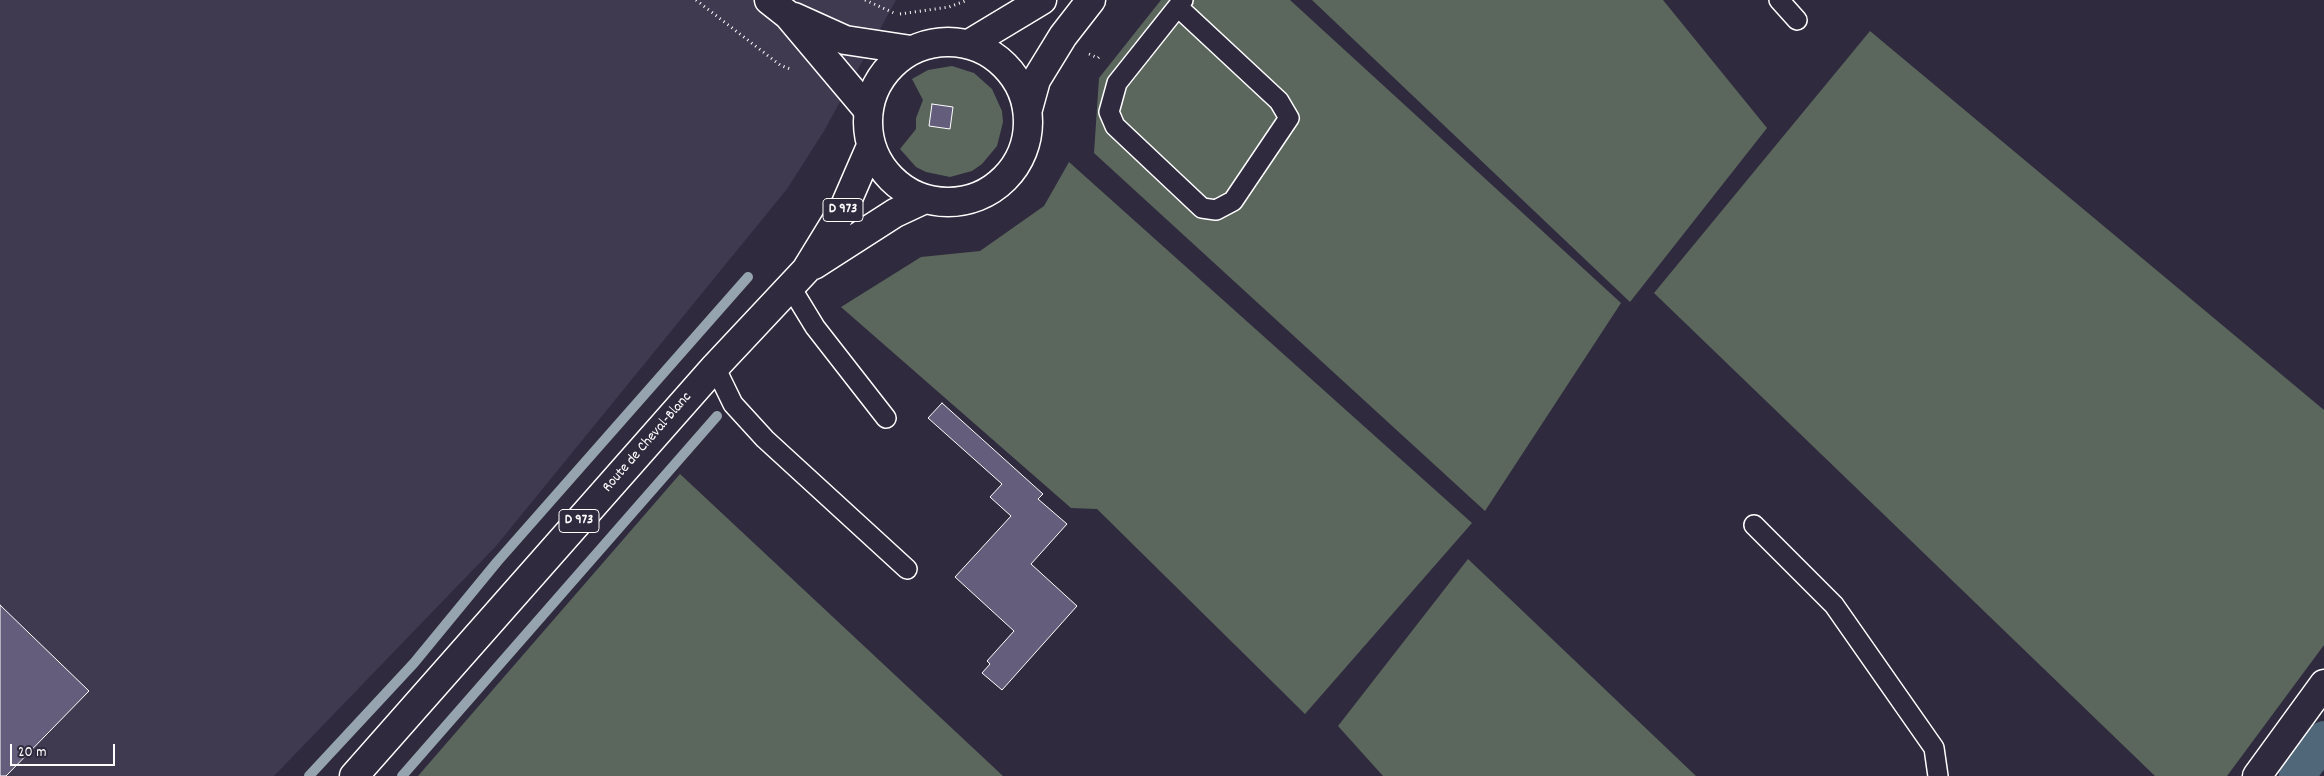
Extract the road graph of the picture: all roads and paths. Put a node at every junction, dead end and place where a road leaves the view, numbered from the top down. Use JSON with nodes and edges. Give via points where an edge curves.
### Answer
{"nodes":[{"id":1,"x":696,"y":0,"type":"edge"},
{"id":2,"x":865,"y":0,"type":"edge"},
{"id":3,"x":968,"y":0,"type":"edge"},
{"id":4,"x":1042,"y":0,"type":"edge"},
{"id":5,"x":1091,"y":0,"type":"edge"},
{"id":6,"x":1779,"y":0,"type":"edge"},
{"id":7,"x":1180,"y":4,"type":"edge"},
{"id":8,"x":778,"y":7,"type":"edge"},
{"id":9,"x":1796,"y":20,"type":"dead end"},
{"id":10,"x":1064,"y":36,"type":"junction"},
{"id":11,"x":969,"y":44,"type":"junction"},
{"id":12,"x":911,"y":50,"type":"junction"},
{"id":13,"x":1105,"y":51,"type":"dead end"},
{"id":14,"x":795,"y":72,"type":"dead end"},
{"id":15,"x":1028,"y":109,"type":"junction"},
{"id":16,"x":868,"y":110,"type":"junction"},
{"id":17,"x":871,"y":146,"type":"junction"},
{"id":18,"x":925,"y":199,"type":"junction"},
{"id":19,"x":798,"y":278,"type":"junction"},
{"id":20,"x":715,"y":367,"type":"junction"},
{"id":21,"x":886,"y":418,"type":"dead end"},
{"id":22,"x":1754,"y":525,"type":"dead end"},
{"id":23,"x":907,"y":569,"type":"dead end"},
{"id":24,"x":2324,"y":684,"type":"edge"},
{"id":25,"x":354,"y":776,"type":"edge"},
{"id":26,"x":1938,"y":776,"type":"edge"},
{"id":27,"x":2257,"y":776,"type":"edge"}],
"edges":[{"from":1,"to":14,"type":"path","via":[[780,66]]},
{"from":2,"to":3,"type":"path","via":[[896,14],[949,7]]},
{"from":4,"to":11,"type":"main road"},
{"from":5,"to":10,"type":"main road"},
{"from":6,"to":9,"type":"lane"},
{"from":7,"to":7,"type":"lane","via":[[1117,83],[1109,112],[1115,126],[1202,208],[1216,210],[1233,201],[1289,118],[1279,101]]},
{"from":8,"to":12,"type":"main road","via":[[845,40]]},
{"from":8,"to":16,"type":"main road"},
{"from":10,"to":13,"type":"path","via":[[1098,58]]},
{"from":10,"to":15,"type":"main road","via":[[1036,80]]},
{"from":11,"to":12,"type":"main road","via":[[949,41]]},
{"from":11,"to":15,"type":"main road","via":[[990,53],[1008,67],[1021,87]]},
{"from":12,"to":16,"type":"main road","via":[[882,74]]},
{"from":15,"to":18,"type":"main road","via":[[1029,129],[1024,149],[1002,182],[985,194],[966,201],[946,203]]},
{"from":16,"to":17,"type":"main road"},
{"from":17,"to":18,"type":"main road","via":[[892,180]]},
{"from":17,"to":19,"type":"main road","name":"Route de Cheval-Blanc","number":"D 973","via":[[844,208]]},
{"from":18,"to":19,"type":"main road","name":"Route de Cheval-Blanc","number":"D 973","via":[[882,221]]},
{"from":19,"to":20,"type":"main road","name":"Route de Cheval-Blanc","number":"D 973"},
{"from":19,"to":21,"type":"lane","via":[[816,327]]},
{"from":20,"to":23,"type":"lane","via":[[733,404],[765,438]]},
{"from":20,"to":25,"type":"main road","name":"Route de Cheval-Blanc","number":"D 973"},
{"from":22,"to":26,"type":"lane","via":[[1834,605],[1934,748]]},
{"from":24,"to":27,"type":"main road"}]}
